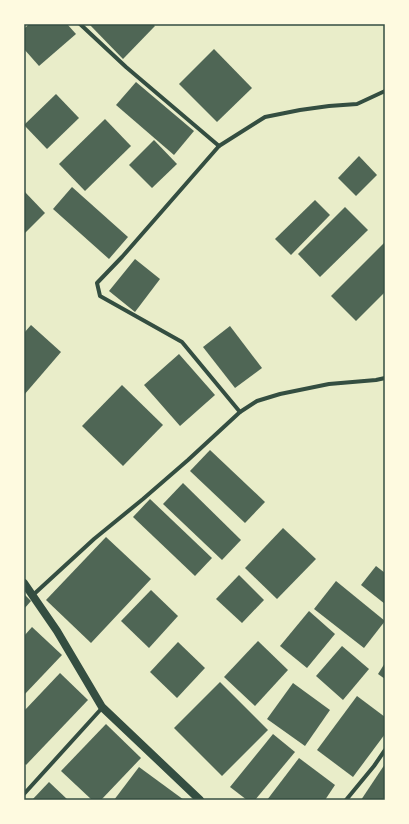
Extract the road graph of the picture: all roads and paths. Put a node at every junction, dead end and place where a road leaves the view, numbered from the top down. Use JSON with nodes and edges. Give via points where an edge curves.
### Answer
{"nodes":[{"id":1,"x":80,"y":24,"type":"edge"},
{"id":2,"x":385,"y":92,"type":"edge"},
{"id":3,"x":219,"y":146,"type":"junction"},
{"id":4,"x":385,"y":378,"type":"edge"},
{"id":5,"x":240,"y":412,"type":"junction"},
{"id":6,"x":24,"y":583,"type":"edge"},
{"id":7,"x":33,"y":595,"type":"junction"},
{"id":8,"x":102,"y":707,"type":"junction"},
{"id":9,"x":385,"y":750,"type":"edge"},
{"id":10,"x":24,"y":794,"type":"edge"},
{"id":11,"x":200,"y":800,"type":"edge"},
{"id":12,"x":346,"y":800,"type":"edge"}],
"edges":[{"from":1,"to":3,"type":"street"},
{"from":2,"to":3,"type":"street","via":[[357,104],[265,117]]},
{"from":3,"to":5,"type":"street","via":[[97,283],[100,296],[182,342]]},
{"from":4,"to":5,"type":"street","via":[[329,384],[280,394],[257,401]]},
{"from":5,"to":7,"type":"street"},
{"from":6,"to":7,"type":"main road"},
{"from":7,"to":8,"type":"main road"},
{"from":8,"to":10,"type":"street"},
{"from":8,"to":11,"type":"main road"},
{"from":9,"to":12,"type":"street"}]}
